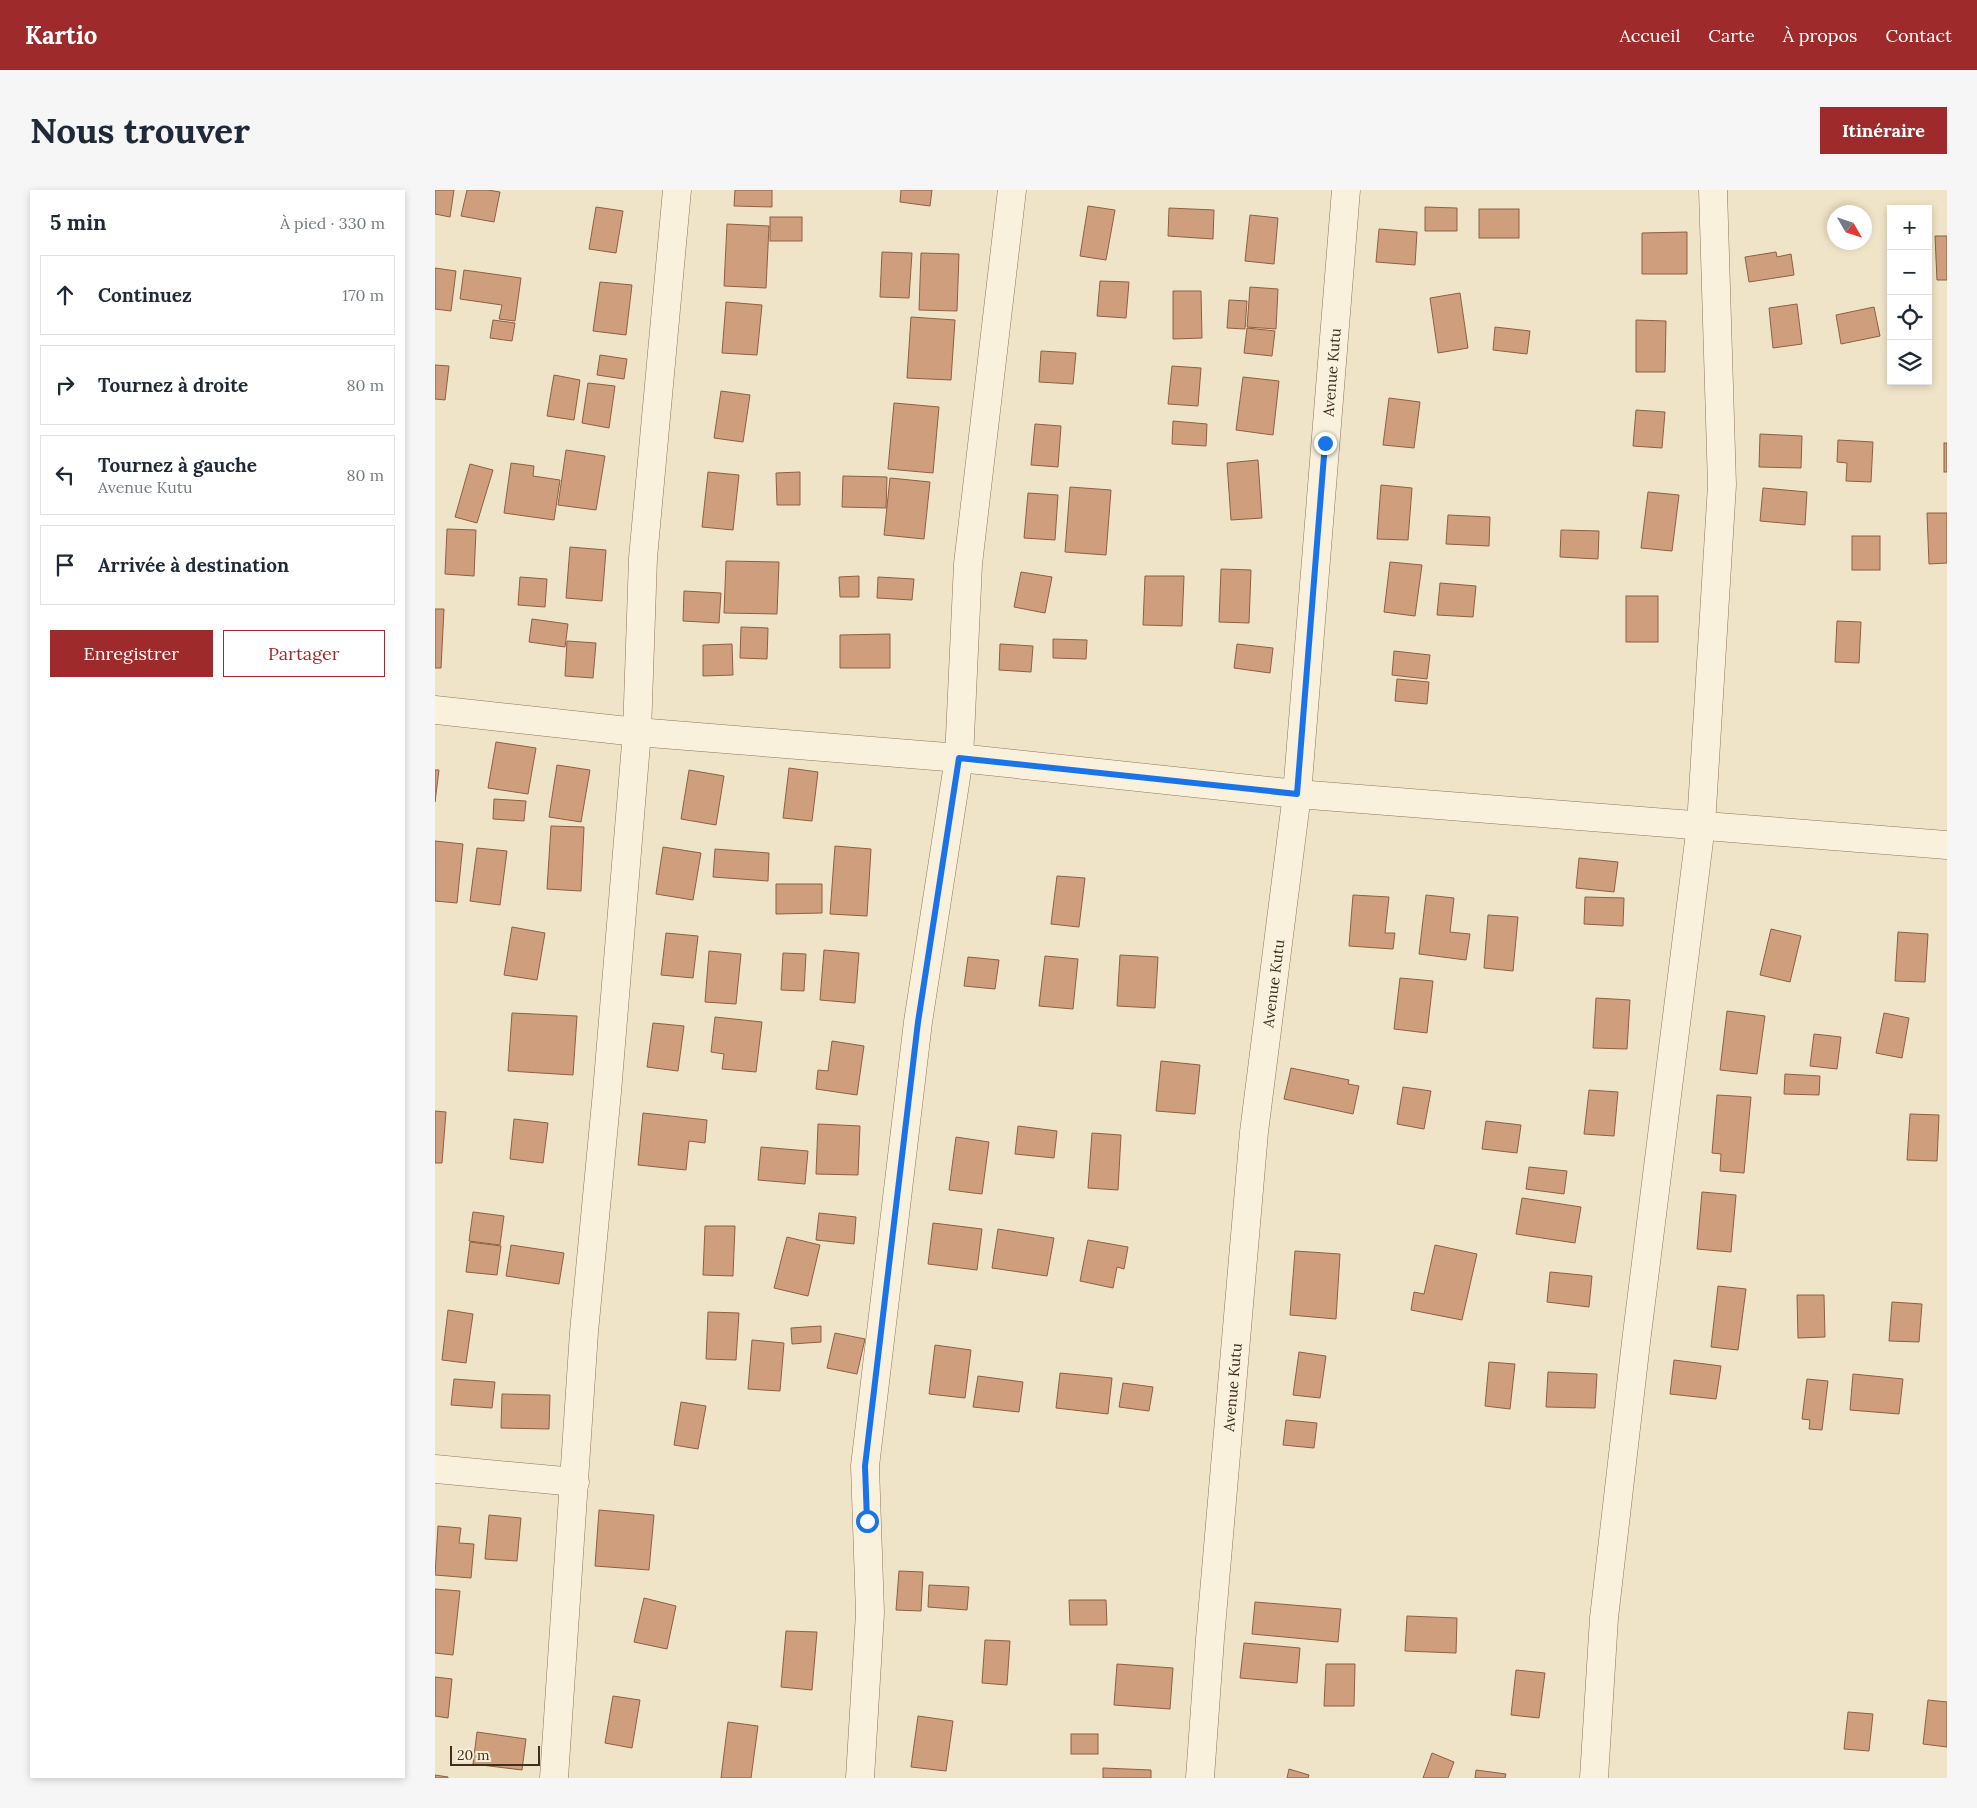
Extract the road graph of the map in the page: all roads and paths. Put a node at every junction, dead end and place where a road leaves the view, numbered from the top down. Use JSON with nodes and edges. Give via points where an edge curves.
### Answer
{"nodes":[{"id":1,"x":677,"y":190,"type":"edge"},
{"id":2,"x":1012,"y":190,"type":"edge"},
{"id":3,"x":1346,"y":190,"type":"edge"},
{"id":4,"x":1713,"y":190,"type":"edge"},
{"id":5,"x":435,"y":710,"type":"edge"},
{"id":6,"x":637,"y":732,"type":"junction"},
{"id":7,"x":959,"y":758,"type":"junction"},
{"id":8,"x":1297,"y":794,"type":"junction"},
{"id":9,"x":1701,"y":825,"type":"junction"},
{"id":10,"x":1947,"y":845,"type":"edge"},
{"id":11,"x":435,"y":1469,"type":"edge"},
{"id":12,"x":575,"y":1482,"type":"junction"},
{"id":13,"x":555,"y":1778,"type":"edge"},
{"id":14,"x":860,"y":1778,"type":"edge"},
{"id":15,"x":1200,"y":1778,"type":"edge"},
{"id":16,"x":1594,"y":1778,"type":"edge"}],
"edges":[{"from":1,"to":6,"type":"street","via":[[643,558]]},
{"from":2,"to":7,"type":"street","via":[[968,564]]},
{"from":3,"to":8,"type":"street","name":"Avenue Kutu"},
{"from":4,"to":9,"type":"street","via":[[1722,485]]},
{"from":5,"to":6,"type":"street"},
{"from":6,"to":7,"type":"street"},
{"from":6,"to":12,"type":"street","via":[[584,1332]]},
{"from":7,"to":8,"type":"street"},
{"from":7,"to":14,"type":"street","via":[[918,1022],[865,1466],[870,1613]]},
{"from":8,"to":9,"type":"street"},
{"from":8,"to":15,"type":"street","name":"Avenue Kutu","via":[[1254,1132]]},
{"from":9,"to":10,"type":"street"},
{"from":9,"to":16,"type":"street","via":[[1604,1618]]},
{"from":11,"to":12,"type":"street"},
{"from":12,"to":13,"type":"street"}]}
